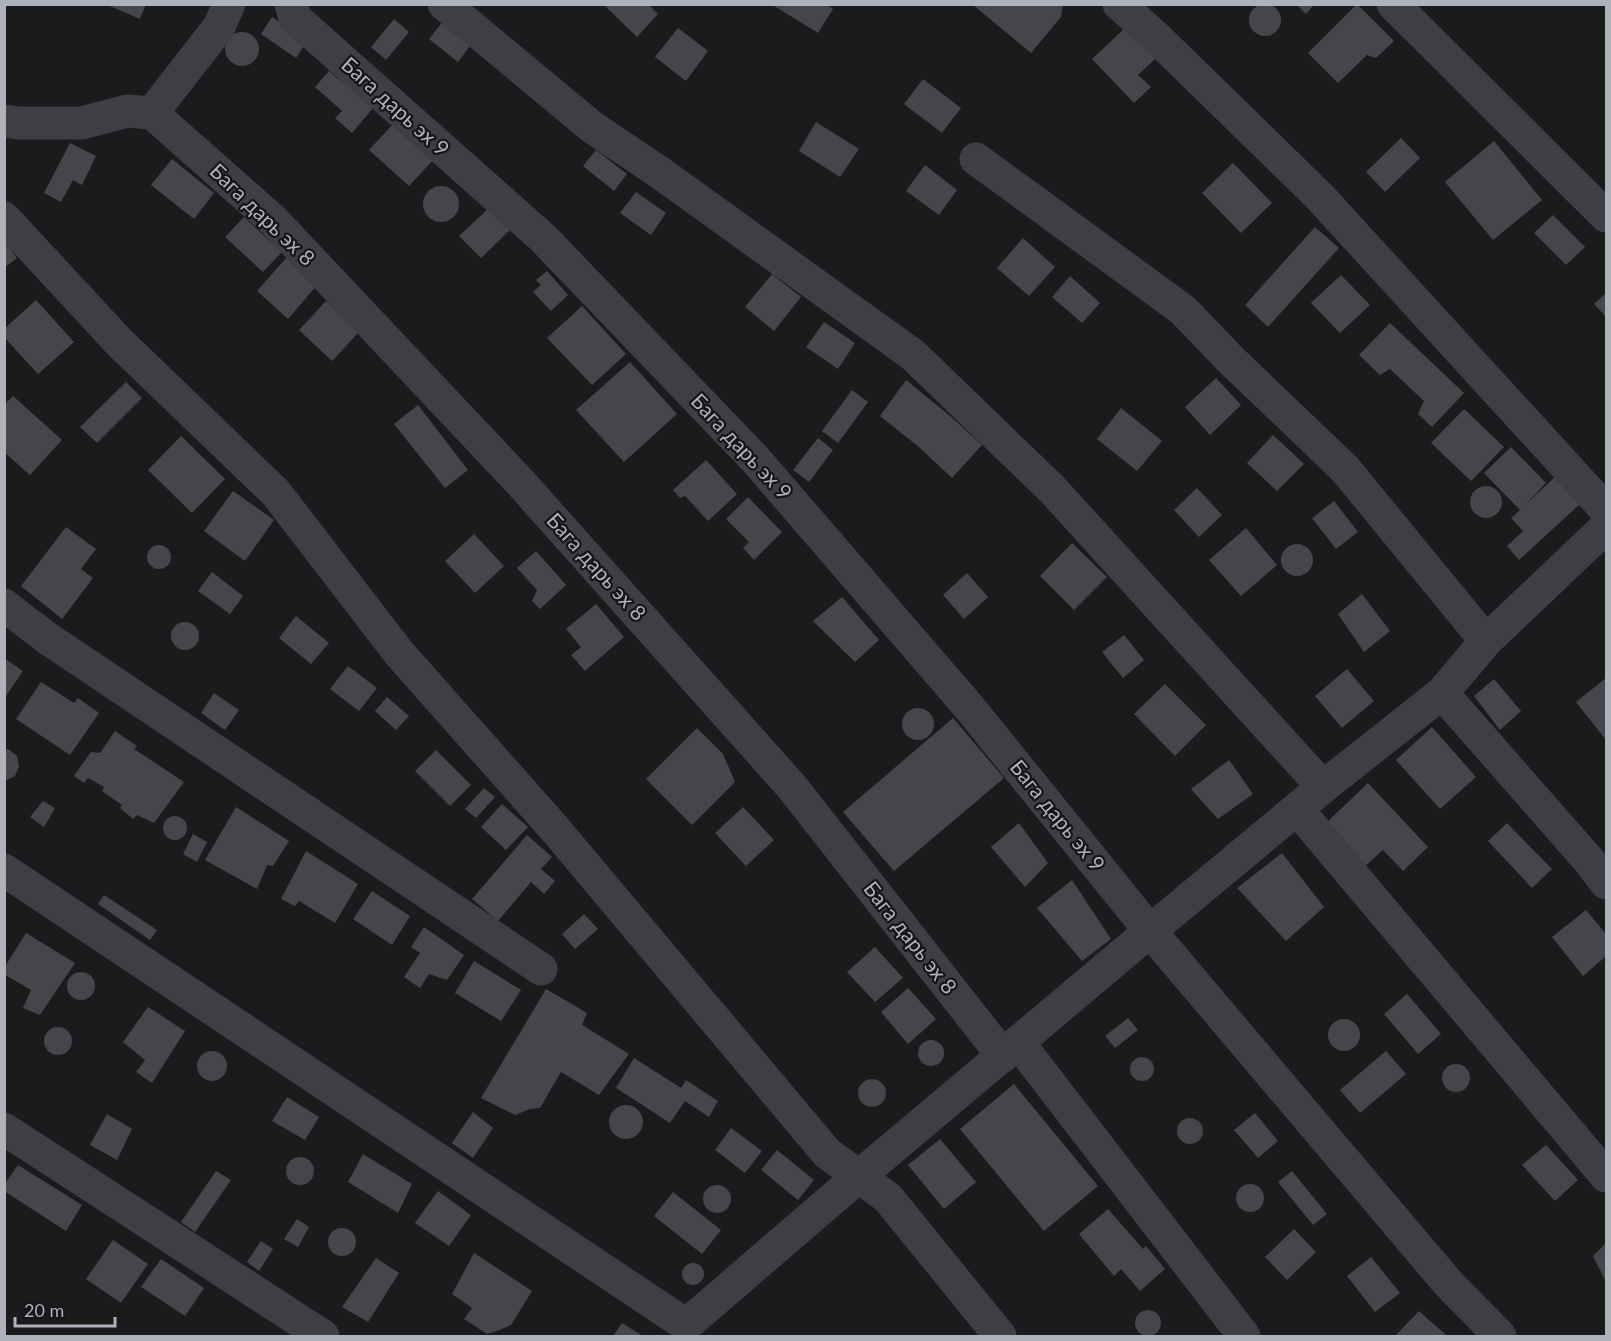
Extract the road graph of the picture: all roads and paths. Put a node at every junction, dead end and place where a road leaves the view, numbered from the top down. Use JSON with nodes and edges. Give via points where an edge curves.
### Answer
{"nodes":[{"id":1,"x":229,"y":4,"type":"edge"},
{"id":2,"x":291,"y":4,"type":"edge"},
{"id":3,"x":444,"y":4,"type":"edge"},
{"id":4,"x":1119,"y":4,"type":"edge"},
{"id":5,"x":1393,"y":4,"type":"edge"},
{"id":6,"x":152,"y":113,"type":"junction"},
{"id":7,"x":4,"y":121,"type":"edge"},
{"id":8,"x":976,"y":159,"type":"dead end"},
{"id":9,"x":1606,"y":216,"type":"edge"},
{"id":10,"x":4,"y":218,"type":"edge"},
{"id":11,"x":1606,"y":510,"type":"edge"},
{"id":12,"x":1606,"y":527,"type":"edge"},
{"id":13,"x":4,"y":604,"type":"edge"},
{"id":14,"x":1486,"y":641,"type":"junction"},
{"id":15,"x":1442,"y":693,"type":"junction"},
{"id":16,"x":1323,"y":787,"type":"junction"},
{"id":17,"x":1297,"y":809,"type":"junction"},
{"id":18,"x":4,"y":870,"type":"edge"},
{"id":19,"x":1606,"y":883,"type":"edge"},
{"id":20,"x":1150,"y":931,"type":"junction"},
{"id":21,"x":541,"y":969,"type":"dead end"},
{"id":22,"x":1010,"y":1049,"type":"junction"},
{"id":23,"x":4,"y":1129,"type":"edge"},
{"id":24,"x":1606,"y":1176,"type":"edge"},
{"id":25,"x":858,"y":1177,"type":"junction"},
{"id":26,"x":323,"y":1336,"type":"edge"},
{"id":27,"x":1000,"y":1336,"type":"edge"},
{"id":28,"x":1244,"y":1336,"type":"edge"},
{"id":29,"x":1500,"y":1336,"type":"edge"}],
"edges":[{"from":1,"to":6,"type":"street","via":[[219,27]]},
{"from":2,"to":20,"type":"street","name":"Бага дарь эх 9","via":[[295,18],[543,238],[755,459],[969,707]]},
{"from":3,"to":16,"type":"street","via":[[592,127],[912,355],[1052,489]]},
{"from":4,"to":11,"type":"street","via":[[1319,196]]},
{"from":5,"to":9,"type":"street"},
{"from":6,"to":7,"type":"street","via":[[127,111],[82,123]]},
{"from":6,"to":22,"type":"street","name":"Бага дарь эх 8","via":[[273,220],[520,482],[792,787]]},
{"from":8,"to":14,"type":"street","via":[[1183,310],[1345,469]]},
{"from":10,"to":25,"type":"street","via":[[119,342],[276,493],[399,653],[554,828],[827,1153]]},
{"from":12,"to":14,"type":"street"},
{"from":13,"to":21,"type":"street","via":[[47,638]]},
{"from":14,"to":15,"type":"street"},
{"from":15,"to":16,"type":"street"},
{"from":15,"to":19,"type":"street"},
{"from":16,"to":17,"type":"street"},
{"from":17,"to":20,"type":"street"},
{"from":17,"to":24,"type":"street"},
{"from":18,"to":25,"type":"street","via":[[686,1325]]},
{"from":20,"to":22,"type":"street"},
{"from":20,"to":29,"type":"street","name":"Бага дарь эх 9","via":[[1448,1283]]},
{"from":22,"to":25,"type":"street"},
{"from":22,"to":28,"type":"street","name":"Бага дарь эх 8"},
{"from":23,"to":26,"type":"street"},
{"from":25,"to":27,"type":"street","via":[[888,1198]]}]}
